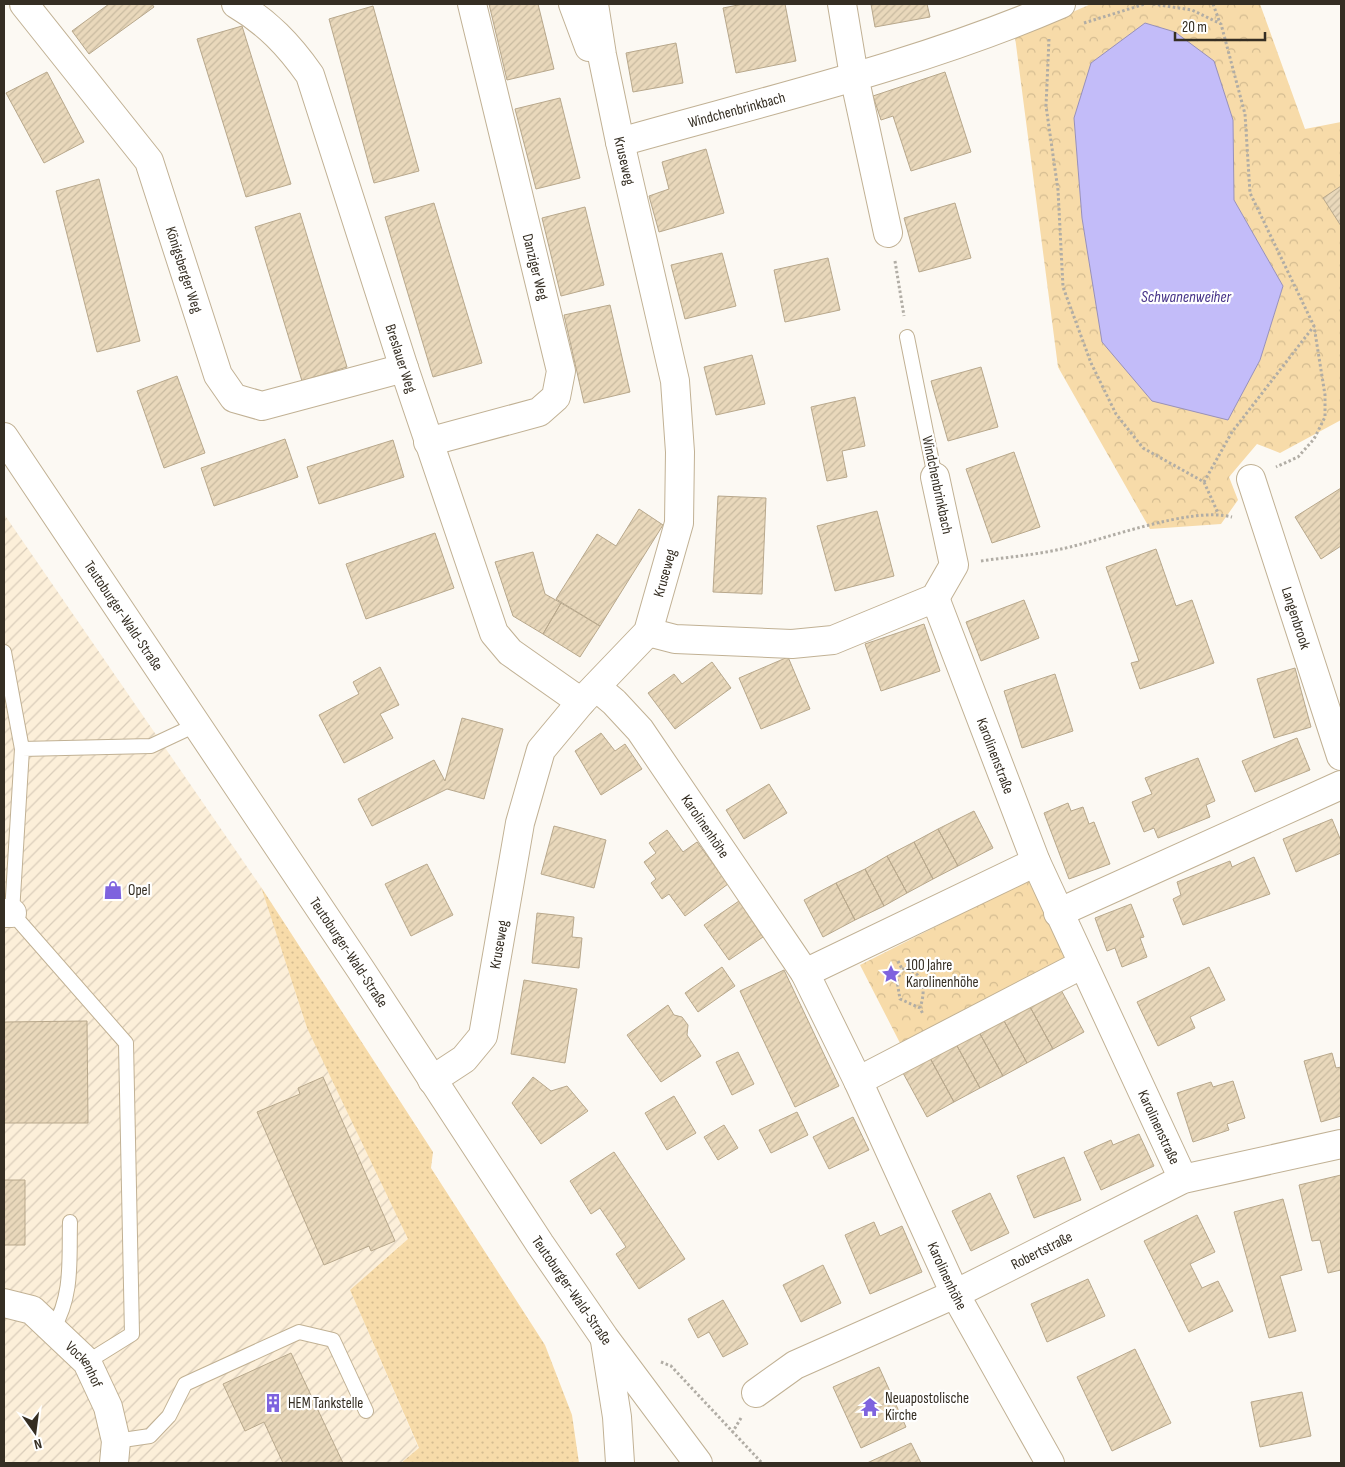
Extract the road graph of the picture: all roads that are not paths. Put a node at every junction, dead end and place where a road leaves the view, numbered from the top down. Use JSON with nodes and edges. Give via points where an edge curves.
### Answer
{"nodes":[{"id":1,"x":24,"y":4,"type":"edge"},
{"id":2,"x":236,"y":4,"type":"edge"},
{"id":3,"x":472,"y":4,"type":"edge"},
{"id":4,"x":573,"y":4,"type":"edge"},
{"id":5,"x":594,"y":4,"type":"edge"},
{"id":6,"x":842,"y":4,"type":"edge"},
{"id":7,"x":1068,"y":14,"type":"edge"},
{"id":8,"x":602,"y":55,"type":"junction"},
{"id":9,"x":854,"y":76,"type":"junction"},
{"id":10,"x":620,"y":142,"type":"junction"},
{"id":11,"x":888,"y":234,"type":"road end"},
{"id":12,"x":907,"y":337,"type":"road end"},
{"id":13,"x":404,"y":368,"type":"junction"},
{"id":14,"x":4,"y":437,"type":"edge"},
{"id":15,"x":428,"y":442,"type":"junction"},
{"id":16,"x":935,"y":476,"type":"joint"},
{"id":17,"x":1251,"y":479,"type":"road end"},
{"id":18,"x":935,"y":598,"type":"junction"},
{"id":19,"x":648,"y":632,"type":"junction"},
{"id":20,"x":4,"y":652,"type":"edge"},
{"id":21,"x":589,"y":694,"type":"junction"},
{"id":22,"x":198,"y":724,"type":"junction"},
{"id":23,"x":22,"y":749,"type":"junction"},
{"id":24,"x":1341,"y":756,"type":"edge"},
{"id":25,"x":1341,"y":785,"type":"edge"},
{"id":26,"x":1036,"y":862,"type":"junction"},
{"id":27,"x":8,"y":913,"type":"edge"},
{"id":28,"x":1058,"y":913,"type":"junction"},
{"id":29,"x":1083,"y":964,"type":"junction"},
{"id":30,"x":805,"y":973,"type":"junction"},
{"id":31,"x":432,"y":1080,"type":"junction"},
{"id":32,"x":858,"y":1081,"type":"junction"},
{"id":33,"x":1341,"y":1144,"type":"edge"},
{"id":34,"x":1183,"y":1179,"type":"junction"},
{"id":35,"x":70,"y":1222,"type":"dead end"},
{"id":36,"x":955,"y":1294,"type":"junction"},
{"id":37,"x":4,"y":1302,"type":"edge"},
{"id":38,"x":53,"y":1329,"type":"junction"},
{"id":39,"x":604,"y":1337,"type":"junction"},
{"id":40,"x":87,"y":1362,"type":"junction"},
{"id":41,"x":756,"y":1393,"type":"dead end"},
{"id":42,"x":366,"y":1411,"type":"dead end"},
{"id":43,"x":115,"y":1452,"type":"edge"},
{"id":44,"x":620,"y":1463,"type":"edge"},
{"id":45,"x":698,"y":1463,"type":"edge"},
{"id":46,"x":1050,"y":1463,"type":"edge"}],
"edges":[{"from":1,"to":13,"type":"street","name":"Königsberger Weg","via":[[149,160],[218,375],[234,398],[262,406]]},
{"from":2,"to":13,"type":"street","name":"Breslauer Weg","via":[[272,28],[310,74]]},
{"from":3,"to":15,"type":"street","name":"Danziger Weg","via":[[561,371],[556,397],[539,412]]},
{"from":4,"to":8,"type":"street","via":[[590,49]]},
{"from":5,"to":8,"type":"street","name":"Kruseweg"},
{"from":6,"to":9,"type":"street"},
{"from":7,"to":9,"type":"street","name":"Windchenbrinkbach","via":[[1031,16],[994,32]]},
{"from":8,"to":10,"type":"street","name":"Kruseweg"},
{"from":9,"to":10,"type":"street","name":"Windchenbrinkbach"},
{"from":9,"to":11,"type":"street"},
{"from":10,"to":19,"type":"street","name":"Kruseweg","via":[[675,380],[680,452],[678,523]]},
{"from":12,"to":16,"type":"lane","name":"Windchenbrinkbach"},
{"from":13,"to":15,"type":"street","name":"Breslauer Weg"},
{"from":14,"to":22,"type":"street","name":"Teutoburger-Wald-Straße"},
{"from":15,"to":21,"type":"street","name":"Breslauer Weg","via":[[494,633],[510,652]]},
{"from":16,"to":18,"type":"street","name":"Windchenbrinkbach","via":[[954,565]]},
{"from":17,"to":24,"type":"street","name":"Langenbrook"},
{"from":18,"to":19,"type":"street","via":[[833,640],[792,644],[675,638]]},
{"from":18,"to":26,"type":"street","name":"Karolinenstraße"},
{"from":19,"to":21,"type":"street","name":"Kruseweg"},
{"from":20,"to":23,"type":"lane"},
{"from":21,"to":30,"type":"street","name":"Karolinenhöhe","via":[[614,702],[640,730]]},
{"from":21,"to":31,"type":"street","name":"Kruseweg","via":[[541,750],[520,823],[483,1036],[464,1059]]},
{"from":22,"to":23,"type":"lane","via":[[152,746]]},
{"from":22,"to":31,"type":"street","name":"Teutoburger-Wald-Straße"},
{"from":23,"to":27,"type":"lane"},
{"from":25,"to":28,"type":"street"},
{"from":26,"to":28,"type":"street","name":"Karolinenstraße"},
{"from":26,"to":30,"type":"street"},
{"from":27,"to":40,"type":"lane","via":[[126,1043],[132,1334]]},
{"from":28,"to":29,"type":"street","name":"Karolinenstraße"},
{"from":29,"to":32,"type":"street"},
{"from":29,"to":34,"type":"street","name":"Karolinenstraße"},
{"from":30,"to":32,"type":"street","name":"Karolinenhöhe"},
{"from":31,"to":39,"type":"street","name":"Teutoburger-Wald-Straße"},
{"from":32,"to":36,"type":"street","name":"Karolinenhöhe"},
{"from":33,"to":34,"type":"street","name":"Robertstraße"},
{"from":34,"to":36,"type":"street","name":"Robertstraße"},
{"from":35,"to":38,"type":"lane","via":[[68,1291],[63,1312]]},
{"from":36,"to":41,"type":"street","name":"Robertstraße","via":[[795,1365]]},
{"from":36,"to":46,"type":"street","name":"Karolinenhöhe"},
{"from":37,"to":38,"type":"street","name":"Vockenhof","via":[[32,1310]]},
{"from":38,"to":40,"type":"street","name":"Vockenhof"},
{"from":39,"to":44,"type":"street"},
{"from":39,"to":45,"type":"street","name":"Teutoburger-Wald-Straße"},
{"from":40,"to":43,"type":"street","name":"Vockenhof","via":[[108,1407]]},
{"from":42,"to":43,"type":"lane","via":[[333,1340],[299,1332],[185,1384],[169,1416],[150,1436]]}]}
